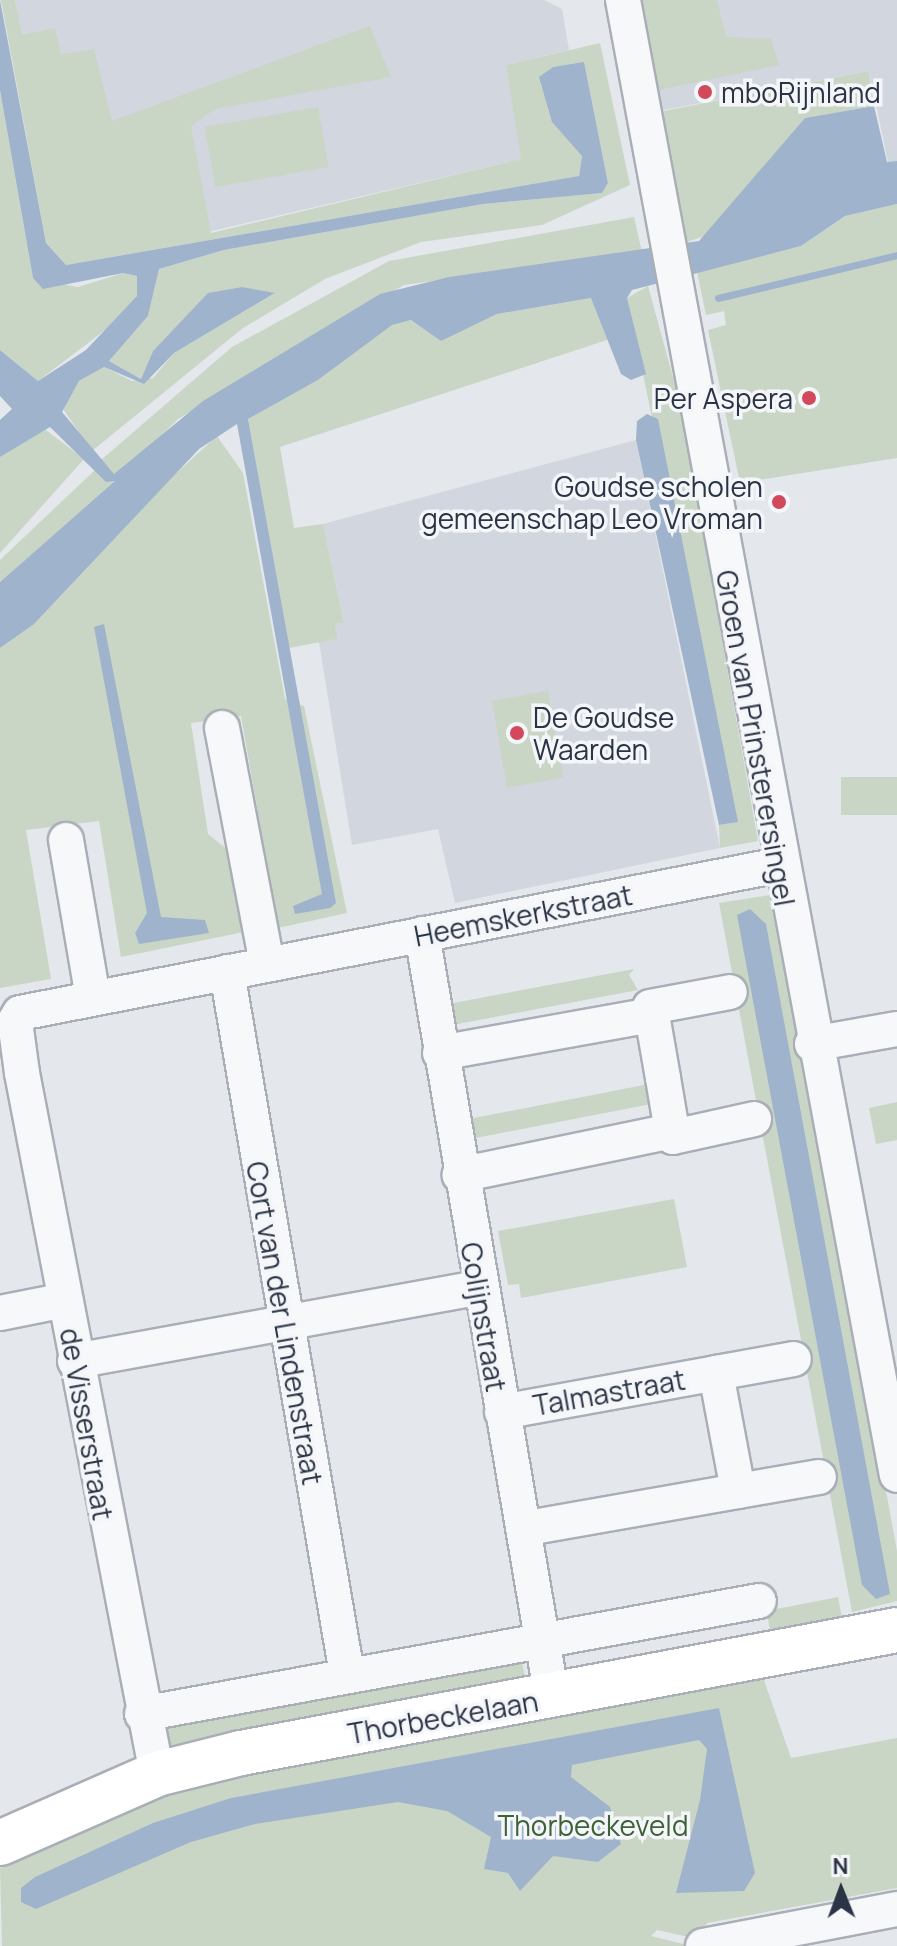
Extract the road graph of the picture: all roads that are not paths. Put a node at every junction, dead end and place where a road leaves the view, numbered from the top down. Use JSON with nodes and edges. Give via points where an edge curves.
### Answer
{"nodes":[{"id":1,"x":623,"y":0,"type":"edge"},
{"id":2,"x":222,"y":728,"type":"dead end"},
{"id":3,"x":66,"y":840,"type":"dead end"},
{"id":4,"x":779,"y":865,"type":"junction"},
{"id":5,"x":422,"y":934,"type":"junction"},
{"id":6,"x":267,"y":965,"type":"junction"},
{"id":7,"x":227,"y":972,"type":"junction"},
{"id":8,"x":730,"y":992,"type":"dead end"},
{"id":9,"x":93,"y":998,"type":"junction"},
{"id":10,"x":652,"y":1015,"type":"junction"},
{"id":11,"x":897,"y":1029,"type":"edge"},
{"id":12,"x":812,"y":1044,"type":"junction"},
{"id":13,"x":440,"y":1053,"type":"junction"},
{"id":14,"x":11,"y":1075,"type":"edge"},
{"id":15,"x":754,"y":1119,"type":"dead end"},
{"id":16,"x":672,"y":1131,"type":"junction"},
{"id":17,"x":460,"y":1175,"type":"junction"},
{"id":18,"x":477,"y":1288,"type":"junction"},
{"id":19,"x":65,"y":1300,"type":"junction"},
{"id":20,"x":0,"y":1313,"type":"edge"},
{"id":21,"x":284,"y":1322,"type":"junction"},
{"id":22,"x":794,"y":1359,"type":"dead end"},
{"id":23,"x":75,"y":1361,"type":"junction"},
{"id":24,"x":716,"y":1373,"type":"junction"},
{"id":25,"x":502,"y":1412,"type":"junction"},
{"id":26,"x":897,"y":1475,"type":"edge"},
{"id":27,"x":819,"y":1477,"type":"dead end"},
{"id":28,"x":738,"y":1491,"type":"junction"},
{"id":29,"x":523,"y":1529,"type":"junction"},
{"id":30,"x":759,"y":1601,"type":"dead end"},
{"id":31,"x":897,"y":1630,"type":"edge"},
{"id":32,"x":545,"y":1642,"type":"junction"},
{"id":33,"x":347,"y":1674,"type":"junction"},
{"id":34,"x":552,"y":1698,"type":"junction"},
{"id":35,"x":142,"y":1714,"type":"junction"},
{"id":36,"x":157,"y":1774,"type":"junction"},
{"id":37,"x":0,"y":1843,"type":"edge"},
{"id":38,"x":897,"y":1909,"type":"edge"},
{"id":39,"x":703,"y":1946,"type":"edge"}],
"edges":[{"from":1,"to":4,"type":"street","name":"Groen van Prinsterersingel"},
{"from":2,"to":6,"type":"street"},
{"from":3,"to":9,"type":"street"},
{"from":4,"to":5,"type":"street","name":"Heemskerkstraat"},
{"from":4,"to":12,"type":"street","name":"Groen van Prinsterersingel"},
{"from":5,"to":6,"type":"street","name":"Heemskerkstraat"},
{"from":5,"to":13,"type":"street","name":"Colijnstraat"},
{"from":6,"to":7,"type":"street","name":"Heemskerkstraat"},
{"from":7,"to":9,"type":"street","name":"Heemskerkstraat"},
{"from":7,"to":21,"type":"street","name":"Cort van der Lindenstraat"},
{"from":8,"to":10,"type":"street","via":[[650,1007]]},
{"from":9,"to":14,"type":"street","name":"Heemskerkstraat","via":[[20,1013]]},
{"from":10,"to":13,"type":"street"},
{"from":10,"to":16,"type":"street"},
{"from":11,"to":12,"type":"street"},
{"from":12,"to":26,"type":"street","name":"Groen van Prinsterersingel"},
{"from":13,"to":17,"type":"street","name":"Colijnstraat"},
{"from":14,"to":19,"type":"street","name":"de Visserstraat"},
{"from":15,"to":16,"type":"street","via":[[673,1137]]},
{"from":16,"to":17,"type":"street"},
{"from":17,"to":18,"type":"street","name":"Colijnstraat"},
{"from":18,"to":21,"type":"street"},
{"from":18,"to":25,"type":"street","name":"Colijnstraat"},
{"from":19,"to":20,"type":"street"},
{"from":19,"to":23,"type":"street","name":"de Visserstraat"},
{"from":21,"to":23,"type":"street"},
{"from":21,"to":33,"type":"street","name":"Cort van der Lindenstraat"},
{"from":22,"to":24,"type":"street","name":"Talmastraat"},
{"from":23,"to":35,"type":"street","name":"de Visserstraat"},
{"from":24,"to":25,"type":"street","name":"Talmastraat"},
{"from":24,"to":28,"type":"street","name":"Talmastraat"},
{"from":25,"to":29,"type":"street","name":"Colijnstraat"},
{"from":27,"to":28,"type":"street"},
{"from":28,"to":29,"type":"street"},
{"from":29,"to":32,"type":"street","name":"Colijnstraat"},
{"from":30,"to":32,"type":"street","name":"Thorbeckelaan"},
{"from":31,"to":34,"type":"main road","name":"Thorbeckelaan"},
{"from":32,"to":33,"type":"street","name":"Thorbeckelaan"},
{"from":32,"to":34,"type":"street","name":"Colijnstraat"},
{"from":33,"to":35,"type":"street","name":"Thorbeckelaan"},
{"from":34,"to":36,"type":"main road","name":"Thorbeckelaan"},
{"from":35,"to":36,"type":"street","name":"de Visserstraat"},
{"from":36,"to":37,"type":"main road","name":"Thorbeckelaan"},
{"from":38,"to":39,"type":"street"}]}
